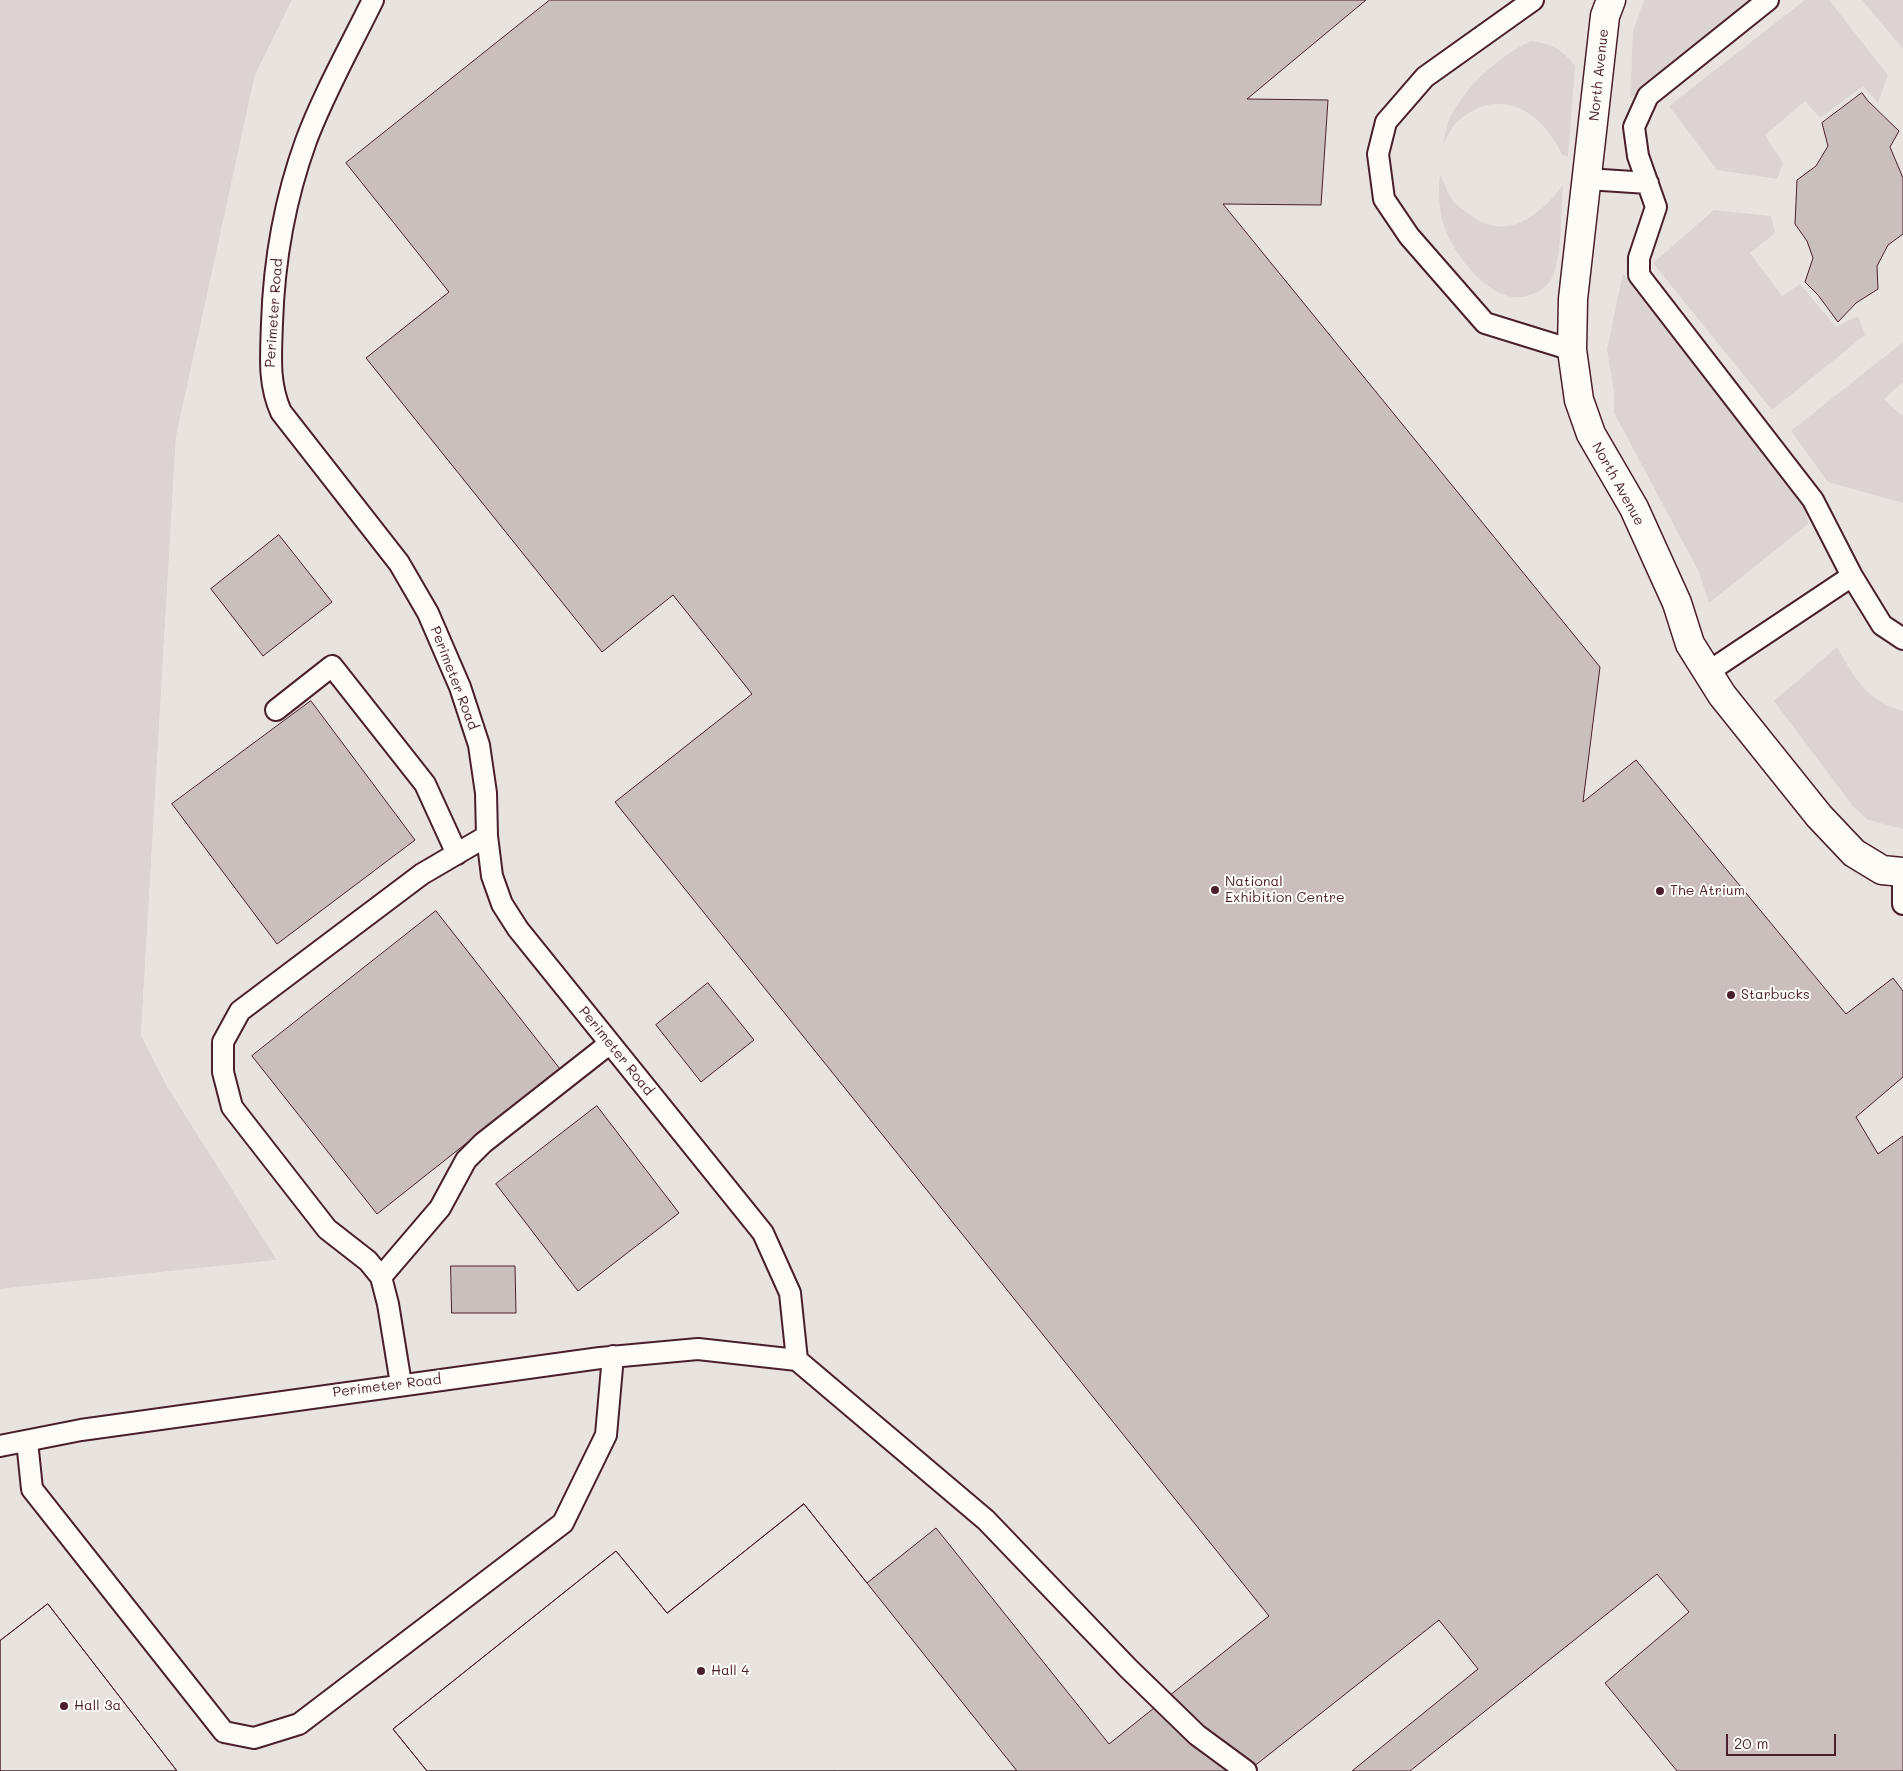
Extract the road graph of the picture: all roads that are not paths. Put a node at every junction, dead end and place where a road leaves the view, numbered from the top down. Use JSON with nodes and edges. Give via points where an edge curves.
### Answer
{"nodes":[{"id":1,"x":373,"y":0,"type":"edge"},
{"id":2,"x":1533,"y":0,"type":"edge"},
{"id":3,"x":1611,"y":0,"type":"edge"},
{"id":4,"x":1768,"y":0,"type":"edge"},
{"id":5,"x":1587,"y":179,"type":"junction"},
{"id":6,"x":1648,"y":183,"type":"junction"},
{"id":7,"x":1572,"y":350,"type":"junction"},
{"id":8,"x":1852,"y":576,"type":"junction"},
{"id":9,"x":1903,"y":639,"type":"edge"},
{"id":10,"x":1708,"y":672,"type":"junction"},
{"id":11,"x":276,"y":710,"type":"dead end"},
{"id":12,"x":487,"y":836,"type":"junction"},
{"id":13,"x":457,"y":854,"type":"junction"},
{"id":14,"x":1903,"y":872,"type":"edge"},
{"id":15,"x":1903,"y":904,"type":"edge"},
{"id":16,"x":609,"y":1044,"type":"junction"},
{"id":17,"x":381,"y":1277,"type":"junction"},
{"id":18,"x":613,"y":1356,"type":"junction"},
{"id":19,"x":797,"y":1360,"type":"junction"},
{"id":20,"x":401,"y":1384,"type":"junction"},
{"id":21,"x":27,"y":1441,"type":"junction"},
{"id":22,"x":0,"y":1446,"type":"edge"},
{"id":23,"x":1246,"y":1771,"type":"edge"}],
"edges":[{"from":1,"to":12,"type":"lane","name":"Perimeter Road","via":[[306,140],[293,182],[283,219],[273,290],[270,374],[273,395],[281,412],[399,563],[428,613],[460,687],[479,745],[486,793]]},
{"from":2,"to":7,"type":"lane","via":[[1426,77],[1386,122],[1378,154],[1384,199],[1409,236],[1485,323]]},
{"from":3,"to":5,"type":"street","name":"North Avenue","via":[[1606,16]]},
{"from":4,"to":6,"type":"lane","via":[[1648,96],[1634,127],[1638,156]]},
{"from":5,"to":6,"type":"lane"},
{"from":5,"to":7,"type":"street","name":"North Avenue","via":[[1573,299]]},
{"from":6,"to":8,"type":"lane","via":[[1656,207],[1638,258],[1638,275],[1813,500]]},
{"from":7,"to":10,"type":"street","name":"North Avenue","via":[[1579,400],[1591,434],[1634,508],[1677,603],[1690,644]]},
{"from":8,"to":9,"type":"lane","via":[[1882,625]]},
{"from":8,"to":10,"type":"lane"},
{"from":10,"to":14,"type":"street","name":"North Avenue","via":[[1722,695],[1819,816],[1854,853],[1882,870]]},
{"from":11,"to":13,"type":"lane","via":[[332,666],[426,784]]},
{"from":12,"to":13,"type":"lane"},
{"from":12,"to":16,"type":"lane","name":"Perimeter Road","via":[[492,876],[502,904]]},
{"from":13,"to":17,"type":"lane","via":[[422,874],[240,1011],[223,1042],[223,1072],[232,1107],[326,1229],[368,1262]]},
{"from":14,"to":15,"type":"lane"},
{"from":16,"to":17,"type":"lane","via":[[466,1160],[440,1208]]},
{"from":16,"to":19,"type":"lane","name":"Perimeter Road","via":[[763,1234],[790,1293]]},
{"from":17,"to":20,"type":"lane"},
{"from":18,"to":19,"type":"lane","name":"Perimeter Road","via":[[698,1349]]},
{"from":18,"to":20,"type":"lane","name":"Perimeter Road"},
{"from":18,"to":21,"type":"lane","via":[[606,1435],[563,1523],[299,1724],[254,1738],[224,1732],[32,1488]]},
{"from":19,"to":23,"type":"lane","via":[[986,1520],[1197,1735]]},
{"from":20,"to":21,"type":"lane","name":"Perimeter Road","via":[[81,1430]]},
{"from":21,"to":22,"type":"lane","name":"Perimeter Road"}]}
